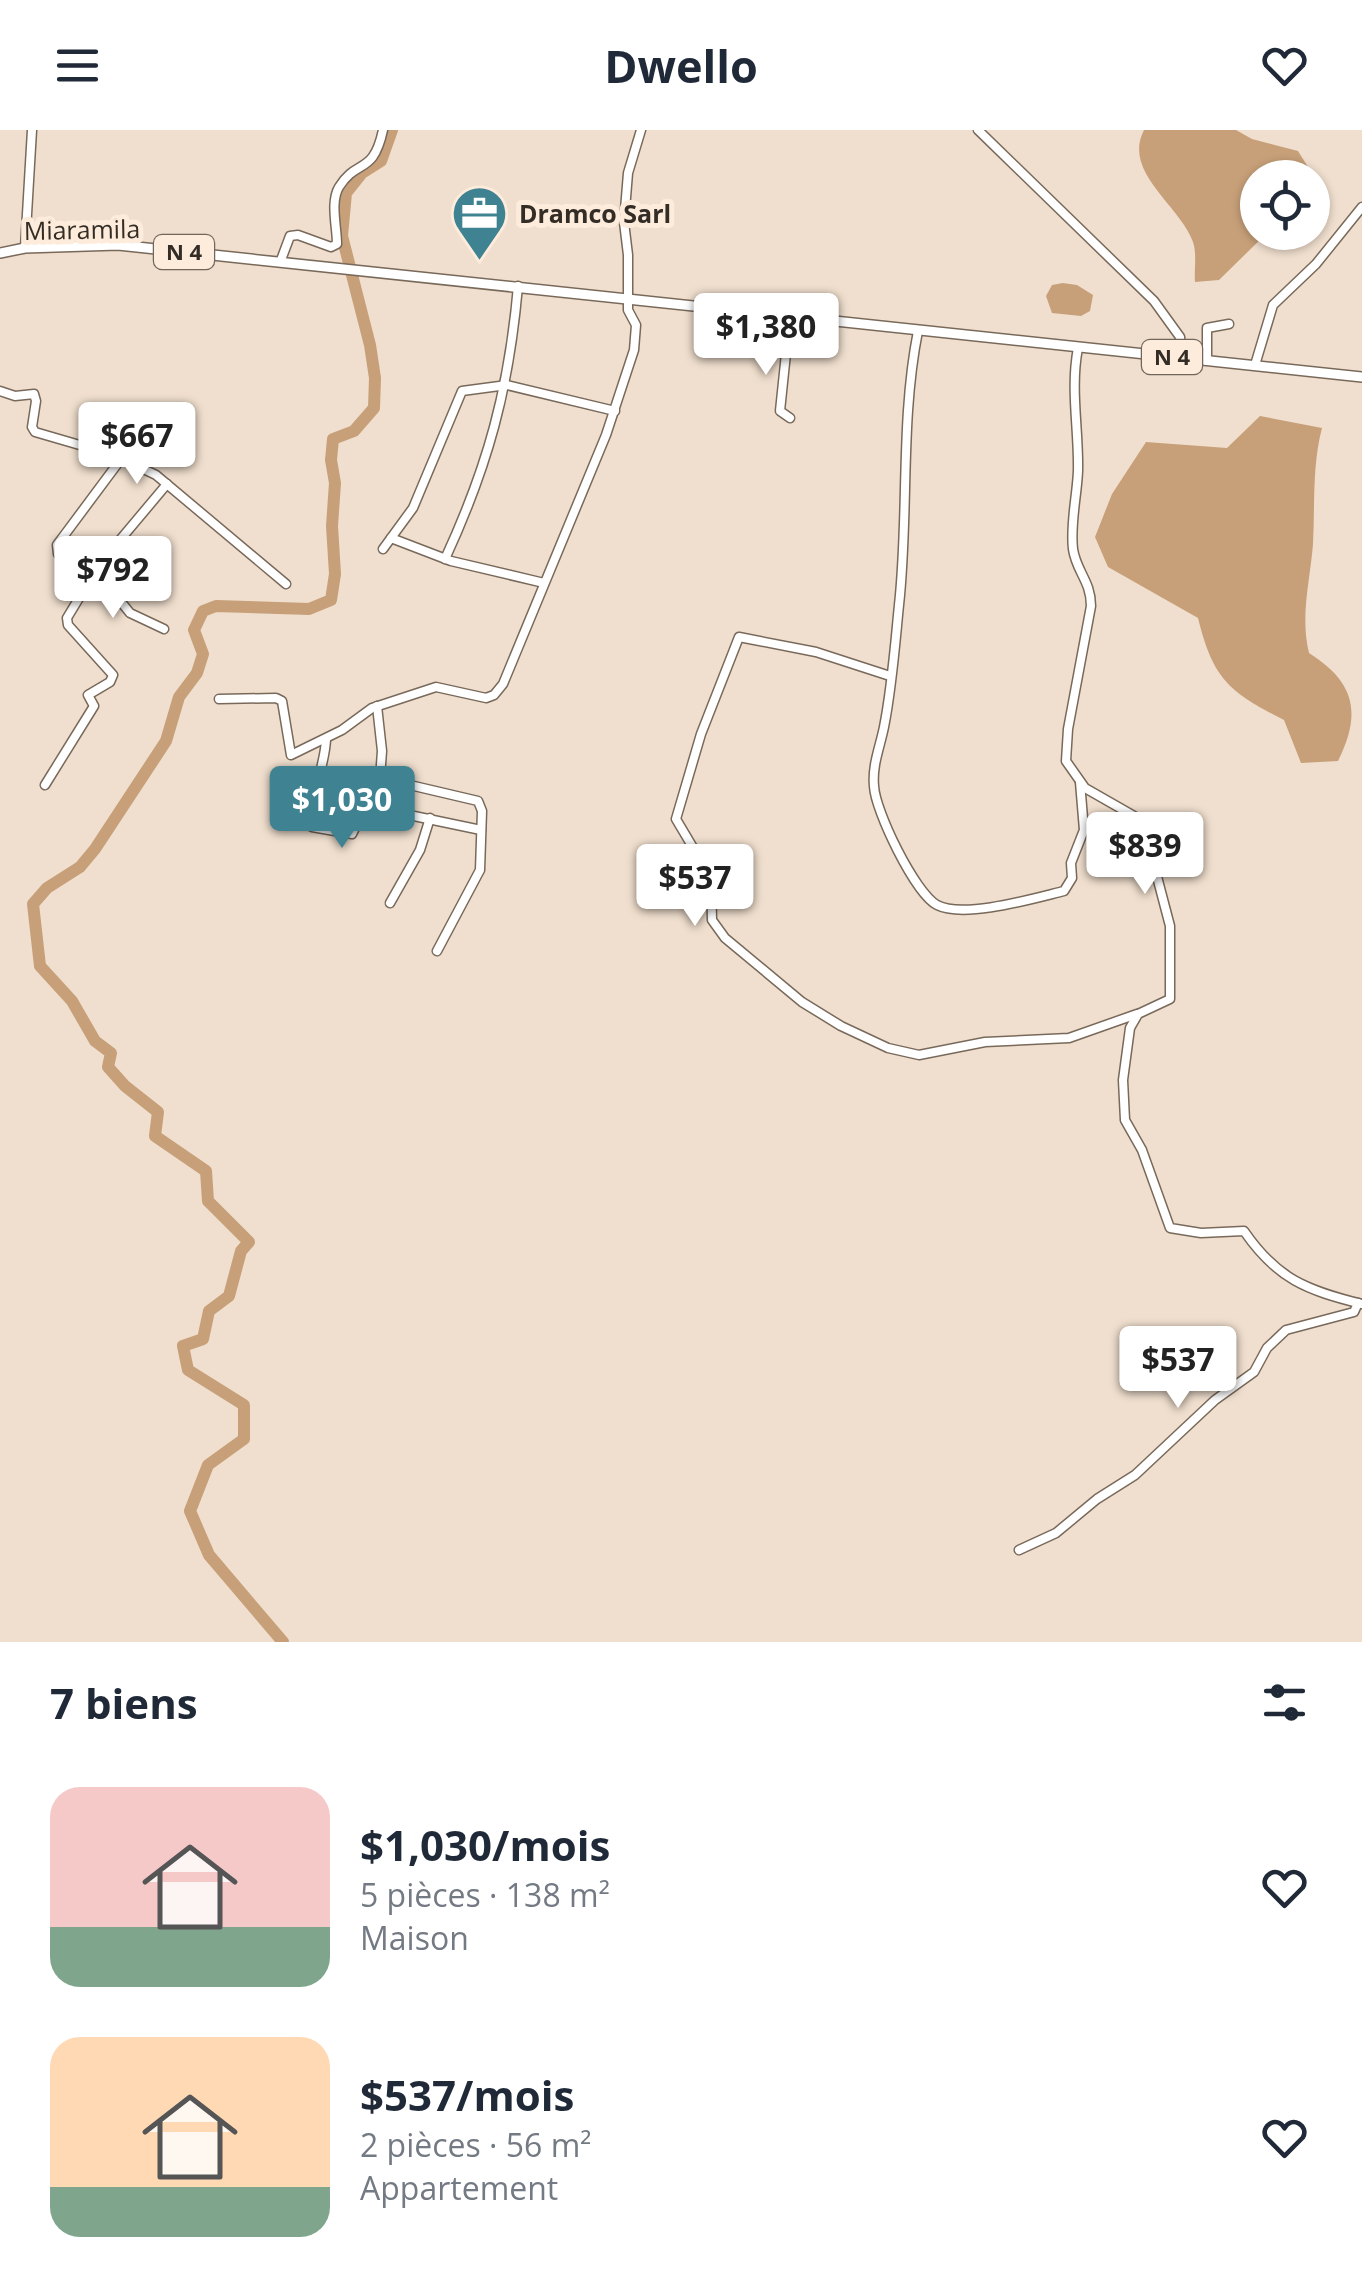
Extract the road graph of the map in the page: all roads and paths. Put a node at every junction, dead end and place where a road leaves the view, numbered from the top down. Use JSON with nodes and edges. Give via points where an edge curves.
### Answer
{"nodes":[{"id":1,"x":32,"y":130,"type":"edge"},
{"id":2,"x":382,"y":130,"type":"edge"},
{"id":3,"x":641,"y":130,"type":"edge"},
{"id":4,"x":978,"y":130,"type":"edge"},
{"id":5,"x":1362,"y":207,"type":"edge"},
{"id":6,"x":25,"y":248,"type":"junction"},
{"id":7,"x":0,"y":253,"type":"edge"},
{"id":8,"x":280,"y":260,"type":"junction"},
{"id":9,"x":518,"y":286,"type":"junction"},
{"id":10,"x":628,"y":300,"type":"junction"},
{"id":11,"x":790,"y":315,"type":"junction"},
{"id":12,"x":1229,"y":324,"type":"dead end"},
{"id":13,"x":918,"y":331,"type":"junction"},
{"id":14,"x":1078,"y":348,"type":"junction"},
{"id":15,"x":1182,"y":357,"type":"junction"},
{"id":16,"x":1207,"y":360,"type":"junction"},
{"id":17,"x":1255,"y":365,"type":"junction"},
{"id":18,"x":1362,"y":377,"type":"edge"},
{"id":19,"x":507,"y":384,"type":"junction"},
{"id":20,"x":0,"y":391,"type":"edge"},
{"id":21,"x":615,"y":411,"type":"junction"},
{"id":22,"x":790,"y":418,"type":"dead end"},
{"id":23,"x":121,"y":459,"type":"junction"},
{"id":24,"x":167,"y":484,"type":"junction"},
{"id":25,"x":391,"y":538,"type":"junction"},
{"id":26,"x":383,"y":549,"type":"dead end"},
{"id":27,"x":445,"y":559,"type":"junction"},
{"id":28,"x":96,"y":571,"type":"junction"},
{"id":29,"x":544,"y":582,"type":"junction"},
{"id":30,"x":286,"y":584,"type":"dead end"},
{"id":31,"x":164,"y":629,"type":"dead end"},
{"id":32,"x":890,"y":676,"type":"junction"},
{"id":33,"x":219,"y":698,"type":"dead end"},
{"id":34,"x":377,"y":706,"type":"junction"},
{"id":35,"x":326,"y":739,"type":"junction"},
{"id":36,"x":1080,"y":781,"type":"junction"},
{"id":37,"x":45,"y":785,"type":"dead end"},
{"id":38,"x":430,"y":818,"type":"junction"},
{"id":39,"x":481,"y":830,"type":"junction"},
{"id":40,"x":390,"y":903,"type":"dead end"},
{"id":41,"x":437,"y":950,"type":"dead end"},
{"id":42,"x":1138,"y":1014,"type":"junction"},
{"id":43,"x":1360,"y":1303,"type":"edge"},
{"id":44,"x":1019,"y":1550,"type":"dead end"}],
"edges":[{"from":1,"to":6,"type":"street"},
{"from":2,"to":8,"type":"street","via":[[373,160],[339,187],[336,244],[290,236]]},
{"from":3,"to":10,"type":"street","via":[[624,222]]},
{"from":4,"to":15,"type":"street","via":[[1154,301],[1180,337]]},
{"from":5,"to":17,"type":"street","via":[[1273,305]]},
{"from":6,"to":7,"type":"main road","name":"Miaramila","number":"N 4"},
{"from":6,"to":8,"type":"main road","name":"Miaramila","number":"N 4","via":[[118,245]]},
{"from":8,"to":9,"type":"main road","name":"Miaramila","number":"N 4"},
{"from":9,"to":10,"type":"main road","number":"N 4"},
{"from":9,"to":19,"type":"street"},
{"from":10,"to":11,"type":"main road","number":"N 4"},
{"from":10,"to":21,"type":"street","via":[[634,350]]},
{"from":11,"to":13,"type":"main road","number":"N 4"},
{"from":11,"to":22,"type":"street","via":[[780,411]]},
{"from":12,"to":16,"type":"street","via":[[1207,328]]},
{"from":13,"to":14,"type":"main road","number":"N 4"},
{"from":13,"to":32,"type":"street"},
{"from":14,"to":15,"type":"main road","number":"N 4"},
{"from":14,"to":36,"type":"street","via":[[1072,542],[1090,606],[1066,761]]},
{"from":15,"to":16,"type":"main road","number":"N 4"},
{"from":16,"to":17,"type":"main road","number":"N 4"},
{"from":17,"to":18,"type":"main road","number":"N 4"},
{"from":19,"to":21,"type":"street"},
{"from":19,"to":25,"type":"street","via":[[458,396],[413,508]]},
{"from":19,"to":27,"type":"street","via":[[484,467]]},
{"from":20,"to":23,"type":"street","via":[[34,394],[35,432]]},
{"from":21,"to":29,"type":"street"},
{"from":23,"to":24,"type":"street"},
{"from":23,"to":28,"type":"street","via":[[58,545],[58,554]]},
{"from":24,"to":28,"type":"street"},
{"from":24,"to":30,"type":"street"},
{"from":25,"to":26,"type":"street"},
{"from":25,"to":27,"type":"street"},
{"from":27,"to":29,"type":"street"},
{"from":28,"to":31,"type":"street","via":[[130,613]]},
{"from":28,"to":37,"type":"street","via":[[66,618],[114,676],[88,695],[94,706]]},
{"from":29,"to":34,"type":"street","via":[[494,695],[436,687]]},
{"from":32,"to":36,"type":"street","via":[[874,790],[901,862],[938,906],[973,911],[1064,891],[1084,830]]},
{"from":32,"to":42,"type":"street","via":[[739,637],[676,820],[710,878],[712,920],[725,938],[841,1026],[919,1056],[986,1042],[1069,1038]]},
{"from":33,"to":35,"type":"street","via":[[282,702],[291,755]]},
{"from":34,"to":35,"type":"street"},
{"from":34,"to":39,"type":"street","via":[[380,778],[478,800]]},
{"from":35,"to":38,"type":"street","via":[[312,827],[352,834],[366,806]]},
{"from":36,"to":42,"type":"street","via":[[1141,820],[1154,840],[1170,926],[1170,999]]},
{"from":38,"to":39,"type":"street"},
{"from":38,"to":40,"type":"street"},
{"from":39,"to":41,"type":"street","via":[[480,870]]},
{"from":42,"to":43,"type":"street","via":[[1124,1067],[1126,1120],[1170,1228],[1244,1231],[1284,1277]]},
{"from":43,"to":44,"type":"street","via":[[1354,1312],[1286,1330],[1254,1372],[1135,1474],[1056,1533]]}]}
